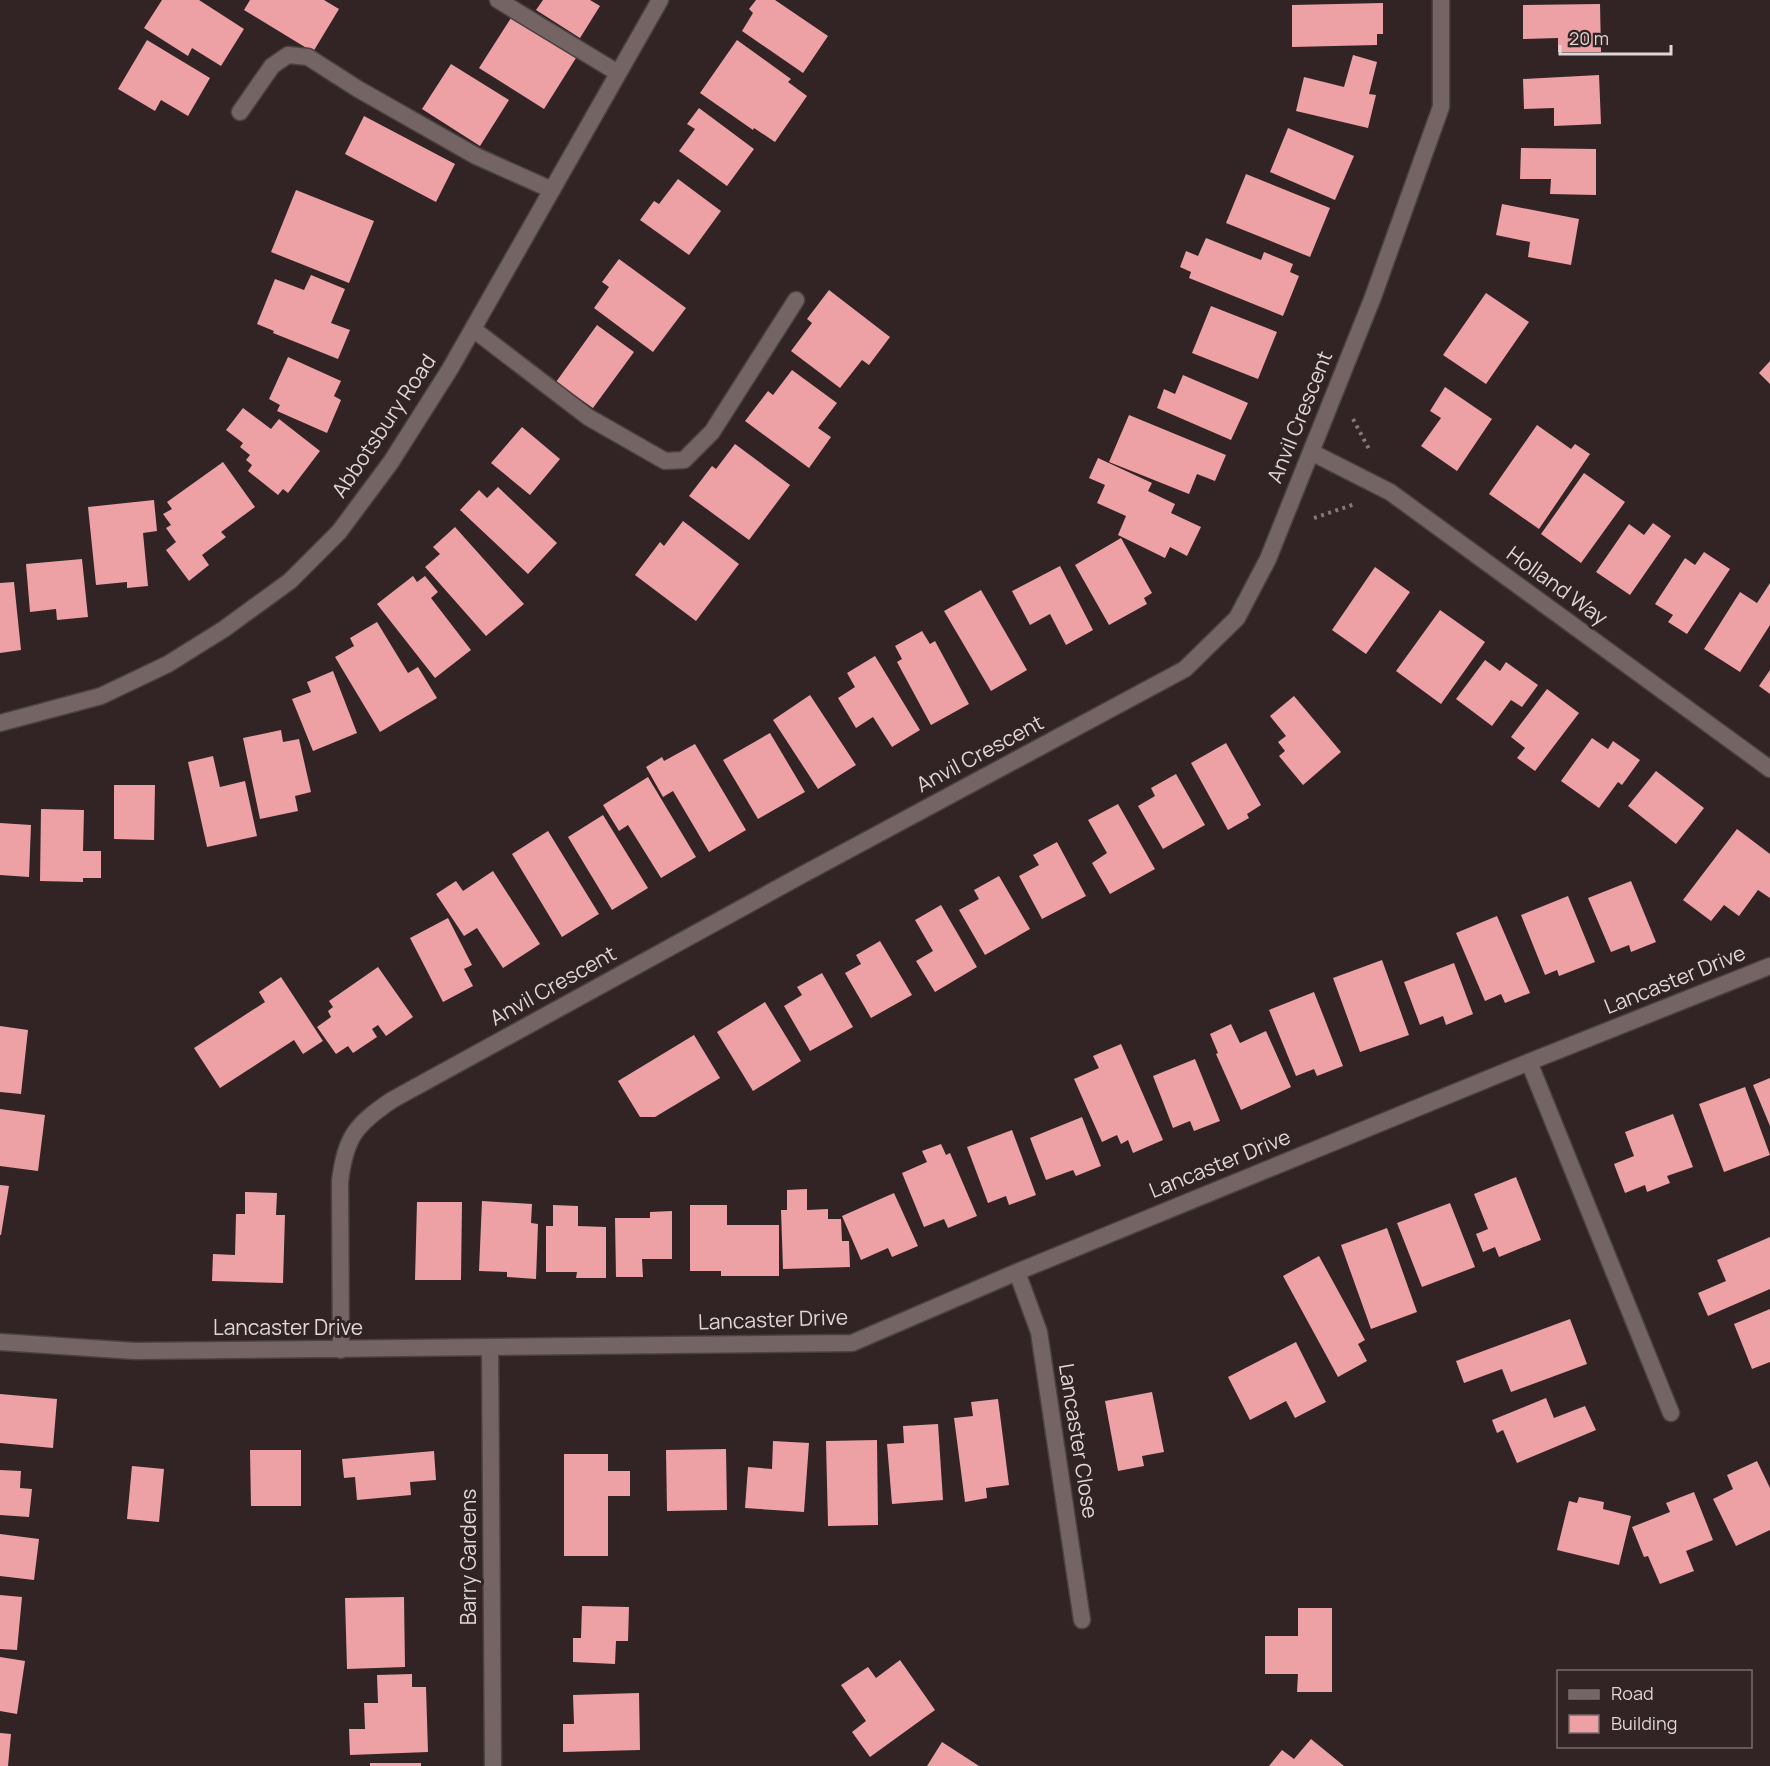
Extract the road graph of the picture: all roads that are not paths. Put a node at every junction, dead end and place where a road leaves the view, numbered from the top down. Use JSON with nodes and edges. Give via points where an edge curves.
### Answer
{"nodes":[{"id":1,"x":498,"y":0,"type":"edge"},
{"id":2,"x":660,"y":0,"type":"edge"},
{"id":3,"x":1441,"y":0,"type":"edge"},
{"id":4,"x":618,"y":73,"type":"junction"},
{"id":5,"x":240,"y":112,"type":"dead end"},
{"id":6,"x":552,"y":190,"type":"junction"},
{"id":7,"x":796,"y":300,"type":"dead end"},
{"id":8,"x":473,"y":329,"type":"junction"},
{"id":9,"x":1311,"y":452,"type":"junction"},
{"id":10,"x":0,"y":723,"type":"edge"},
{"id":11,"x":1770,"y":769,"type":"edge"},
{"id":12,"x":1770,"y":966,"type":"edge"},
{"id":13,"x":1529,"y":1062,"type":"junction"},
{"id":14,"x":1017,"y":1272,"type":"junction"},
{"id":15,"x":0,"y":1342,"type":"edge"},
{"id":16,"x":490,"y":1348,"type":"junction"},
{"id":17,"x":340,"y":1350,"type":"junction"},
{"id":18,"x":1671,"y":1413,"type":"dead end"},
{"id":19,"x":1082,"y":1620,"type":"dead end"},
{"id":20,"x":493,"y":1766,"type":"edge"}],
"edges":[{"from":1,"to":4,"type":"street"},
{"from":2,"to":4,"type":"street","name":"Abbotsbury Road"},
{"from":3,"to":9,"type":"street","name":"Anvil Crescent","via":[[1441,107],[1373,297]]},
{"from":4,"to":6,"type":"street","name":"Abbotsbury Road"},
{"from":5,"to":6,"type":"street","via":[[272,66],[288,55],[308,57],[476,156]]},
{"from":6,"to":8,"type":"street","name":"Abbotsbury Road"},
{"from":7,"to":8,"type":"street","via":[[712,432],[684,460],[665,461],[588,417]]},
{"from":8,"to":10,"type":"street","name":"Abbotsbury Road","via":[[391,462],[339,532],[290,581],[168,664],[101,696]]},
{"from":9,"to":11,"type":"street","name":"Holland Way","via":[[1390,492]]},
{"from":9,"to":17,"type":"street","name":"Anvil Crescent","via":[[1268,559],[1237,618],[1185,669],[800,876],[370,1115],[352,1134],[343,1158]]},
{"from":12,"to":13,"type":"street","name":"Lancaster Drive"},
{"from":13,"to":14,"type":"street","name":"Lancaster Drive"},
{"from":13,"to":18,"type":"street"},
{"from":14,"to":16,"type":"street","name":"Lancaster Drive","via":[[852,1343]]},
{"from":14,"to":19,"type":"street","name":"Lancaster Close","via":[[1039,1332]]},
{"from":15,"to":17,"type":"street","name":"Lancaster Drive","via":[[135,1351]]},
{"from":16,"to":17,"type":"street","name":"Lancaster Drive"},
{"from":16,"to":20,"type":"street","name":"Barry Gardens"}]}
